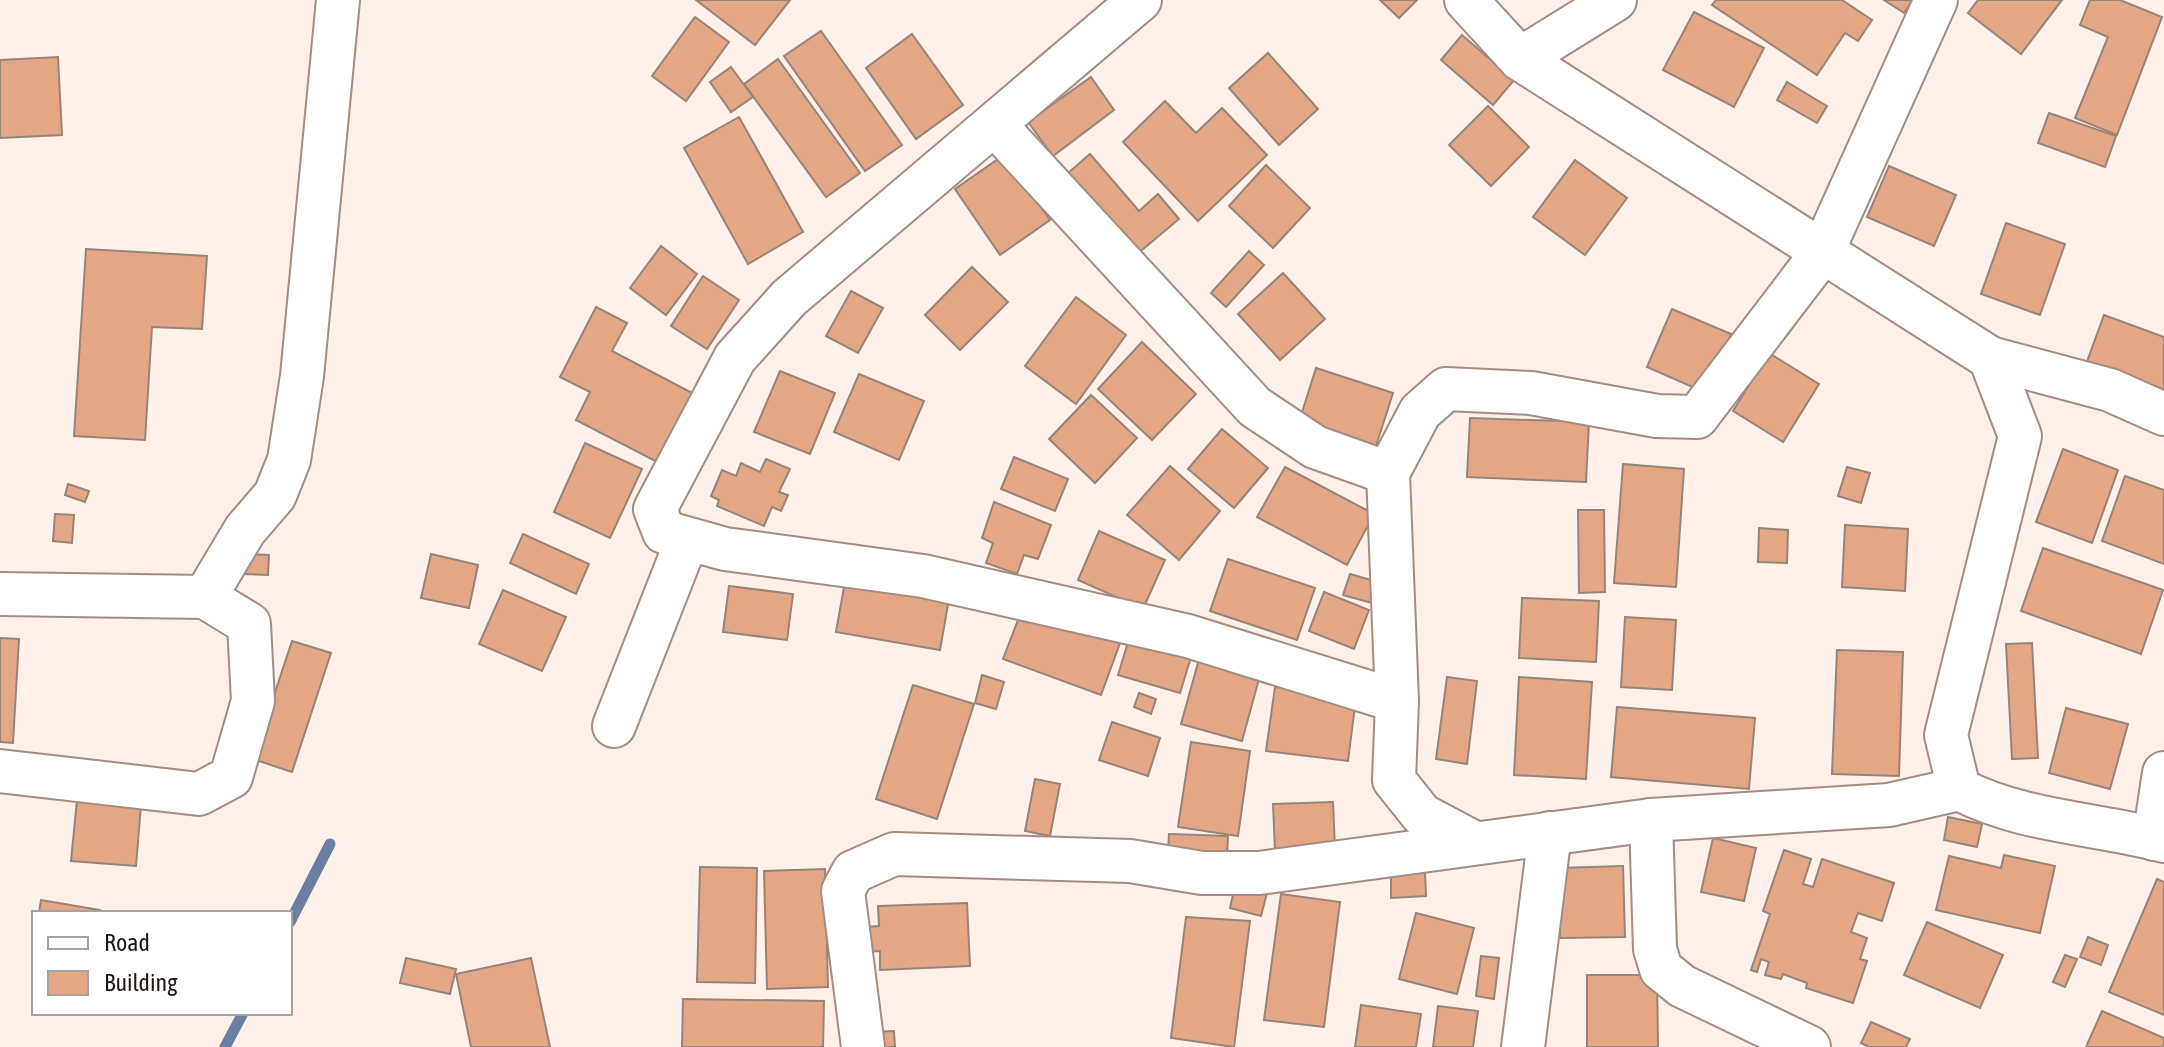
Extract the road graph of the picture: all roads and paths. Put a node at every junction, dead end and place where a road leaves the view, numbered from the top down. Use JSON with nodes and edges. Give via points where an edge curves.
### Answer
{"nodes":[{"id":1,"x":338,"y":0,"type":"edge"},
{"id":2,"x":1140,"y":0,"type":"edge"},
{"id":3,"x":1466,"y":0,"type":"edge"},
{"id":4,"x":1615,"y":0,"type":"edge"},
{"id":5,"x":1936,"y":0,"type":"edge"},
{"id":6,"x":1520,"y":59,"type":"junction"},
{"id":7,"x":995,"y":125,"type":"junction"},
{"id":8,"x":1822,"y":253,"type":"junction"},
{"id":9,"x":1990,"y":358,"type":"junction"},
{"id":10,"x":2164,"y":414,"type":"edge"},
{"id":11,"x":1388,"y":473,"type":"junction"},
{"id":12,"x":687,"y":540,"type":"junction"},
{"id":13,"x":0,"y":594,"type":"edge"},
{"id":14,"x":205,"y":597,"type":"junction"},
{"id":15,"x":1397,"y":701,"type":"junction"},
{"id":16,"x":614,"y":726,"type":"dead end"},
{"id":17,"x":0,"y":771,"type":"edge"},
{"id":18,"x":2164,"y":773,"type":"edge"},
{"id":19,"x":1959,"y":789,"type":"junction"},
{"id":20,"x":1651,"y":820,"type":"junction"},
{"id":21,"x":1550,"y":833,"type":"junction"},
{"id":22,"x":2159,"y":840,"type":"edge"},
{"id":23,"x":1475,"y":843,"type":"junction"},
{"id":24,"x":863,"y":1047,"type":"edge"},
{"id":25,"x":1523,"y":1047,"type":"edge"},
{"id":26,"x":1809,"y":1047,"type":"edge"}],
"edges":[{"from":1,"to":14,"type":"street","via":[[302,376],[289,460],[275,495],[245,530]]},
{"from":2,"to":7,"type":"street"},
{"from":3,"to":6,"type":"street"},
{"from":4,"to":6,"type":"street"},
{"from":5,"to":8,"type":"street"},
{"from":6,"to":8,"type":"street"},
{"from":7,"to":11,"type":"street","via":[[1255,407],[1315,447]]},
{"from":7,"to":12,"type":"street","via":[[789,298],[735,358],[655,509],[664,532]]},
{"from":8,"to":9,"type":"street"},
{"from":8,"to":11,"type":"street","via":[[1697,417],[1657,416],[1531,393],[1446,389],[1420,412]]},
{"from":9,"to":10,"type":"street","via":[[2110,390]]},
{"from":9,"to":19,"type":"street","via":[[2020,436],[1946,735]]},
{"from":11,"to":15,"type":"street"},
{"from":12,"to":15,"type":"street","via":[[923,576],[1174,633]]},
{"from":12,"to":16,"type":"street"},
{"from":13,"to":14,"type":"street"},
{"from":14,"to":17,"type":"street","via":[[249,624],[253,701],[231,777],[199,794]]},
{"from":15,"to":23,"type":"street","via":[[1394,780],[1422,815]]},
{"from":18,"to":22,"type":"street"},
{"from":19,"to":20,"type":"street","via":[[1889,805]]},
{"from":19,"to":22,"type":"street","via":[[2020,812]]},
{"from":20,"to":21,"type":"street"},
{"from":20,"to":26,"type":"street","via":[[1655,949],[1661,969],[1682,986]]},
{"from":21,"to":23,"type":"street"},
{"from":21,"to":25,"type":"street"},
{"from":23,"to":24,"type":"street","via":[[1259,873],[1202,873],[1130,861],[894,854],[853,872],[843,891]]}]}
